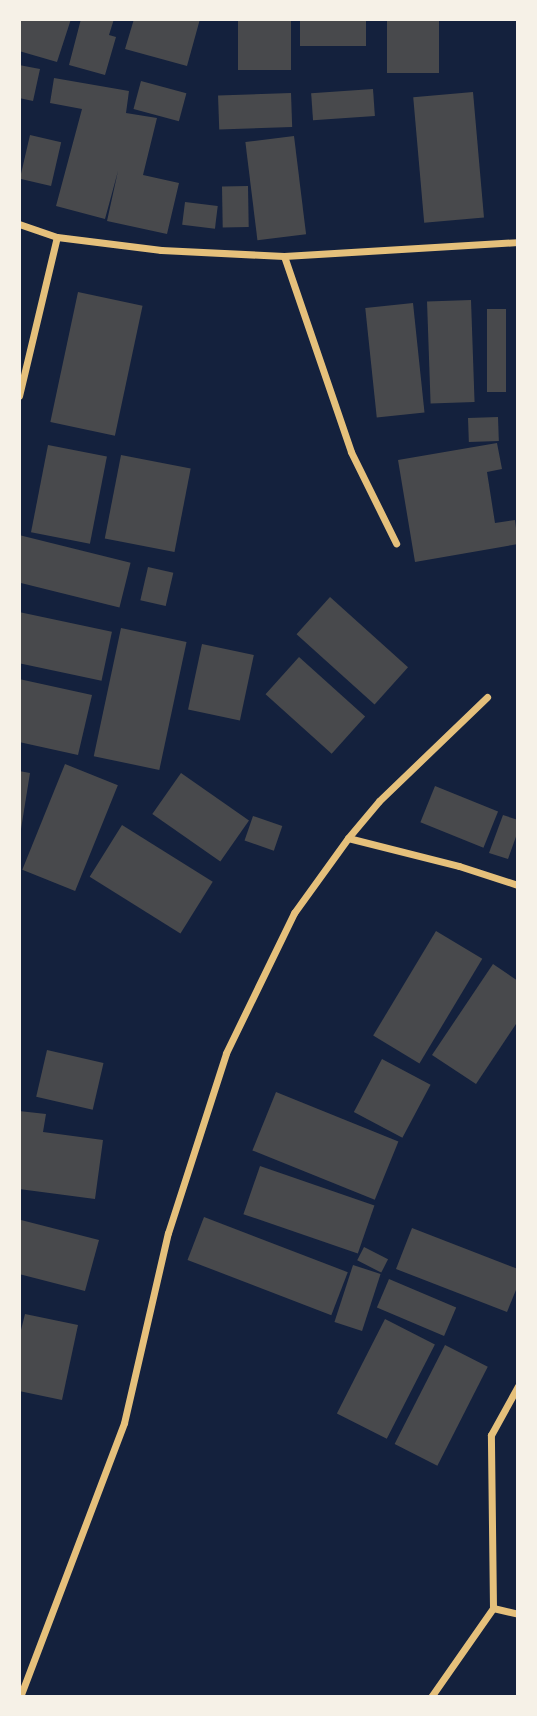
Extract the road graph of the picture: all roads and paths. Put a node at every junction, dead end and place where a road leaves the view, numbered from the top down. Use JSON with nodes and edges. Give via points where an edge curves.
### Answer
{"nodes":[{"id":1,"x":19,"y":223,"type":"edge"},
{"id":2,"x":57,"y":237,"type":"junction"},
{"id":3,"x":518,"y":242,"type":"edge"},
{"id":4,"x":284,"y":256,"type":"junction"},
{"id":5,"x":19,"y":396,"type":"edge"},
{"id":6,"x":396,"y":543,"type":"dead end"},
{"id":7,"x":487,"y":697,"type":"dead end"},
{"id":8,"x":348,"y":838,"type":"junction"},
{"id":9,"x":518,"y":885,"type":"edge"},
{"id":10,"x":518,"y":1386,"type":"edge"},
{"id":11,"x":493,"y":1608,"type":"junction"},
{"id":12,"x":518,"y":1614,"type":"edge"},
{"id":13,"x":20,"y":1697,"type":"edge"},
{"id":14,"x":431,"y":1697,"type":"edge"}],
"edges":[{"from":1,"to":2,"type":"street"},
{"from":2,"to":4,"type":"street","via":[[161,250]]},
{"from":2,"to":5,"type":"street"},
{"from":3,"to":4,"type":"street"},
{"from":4,"to":6,"type":"street","via":[[351,452]]},
{"from":7,"to":8,"type":"street","via":[[379,801]]},
{"from":8,"to":9,"type":"street"},
{"from":8,"to":13,"type":"street","via":[[294,913],[226,1053],[168,1233],[124,1423]]},
{"from":10,"to":11,"type":"street","via":[[491,1434]]},
{"from":11,"to":12,"type":"street"},
{"from":11,"to":14,"type":"street"}]}
